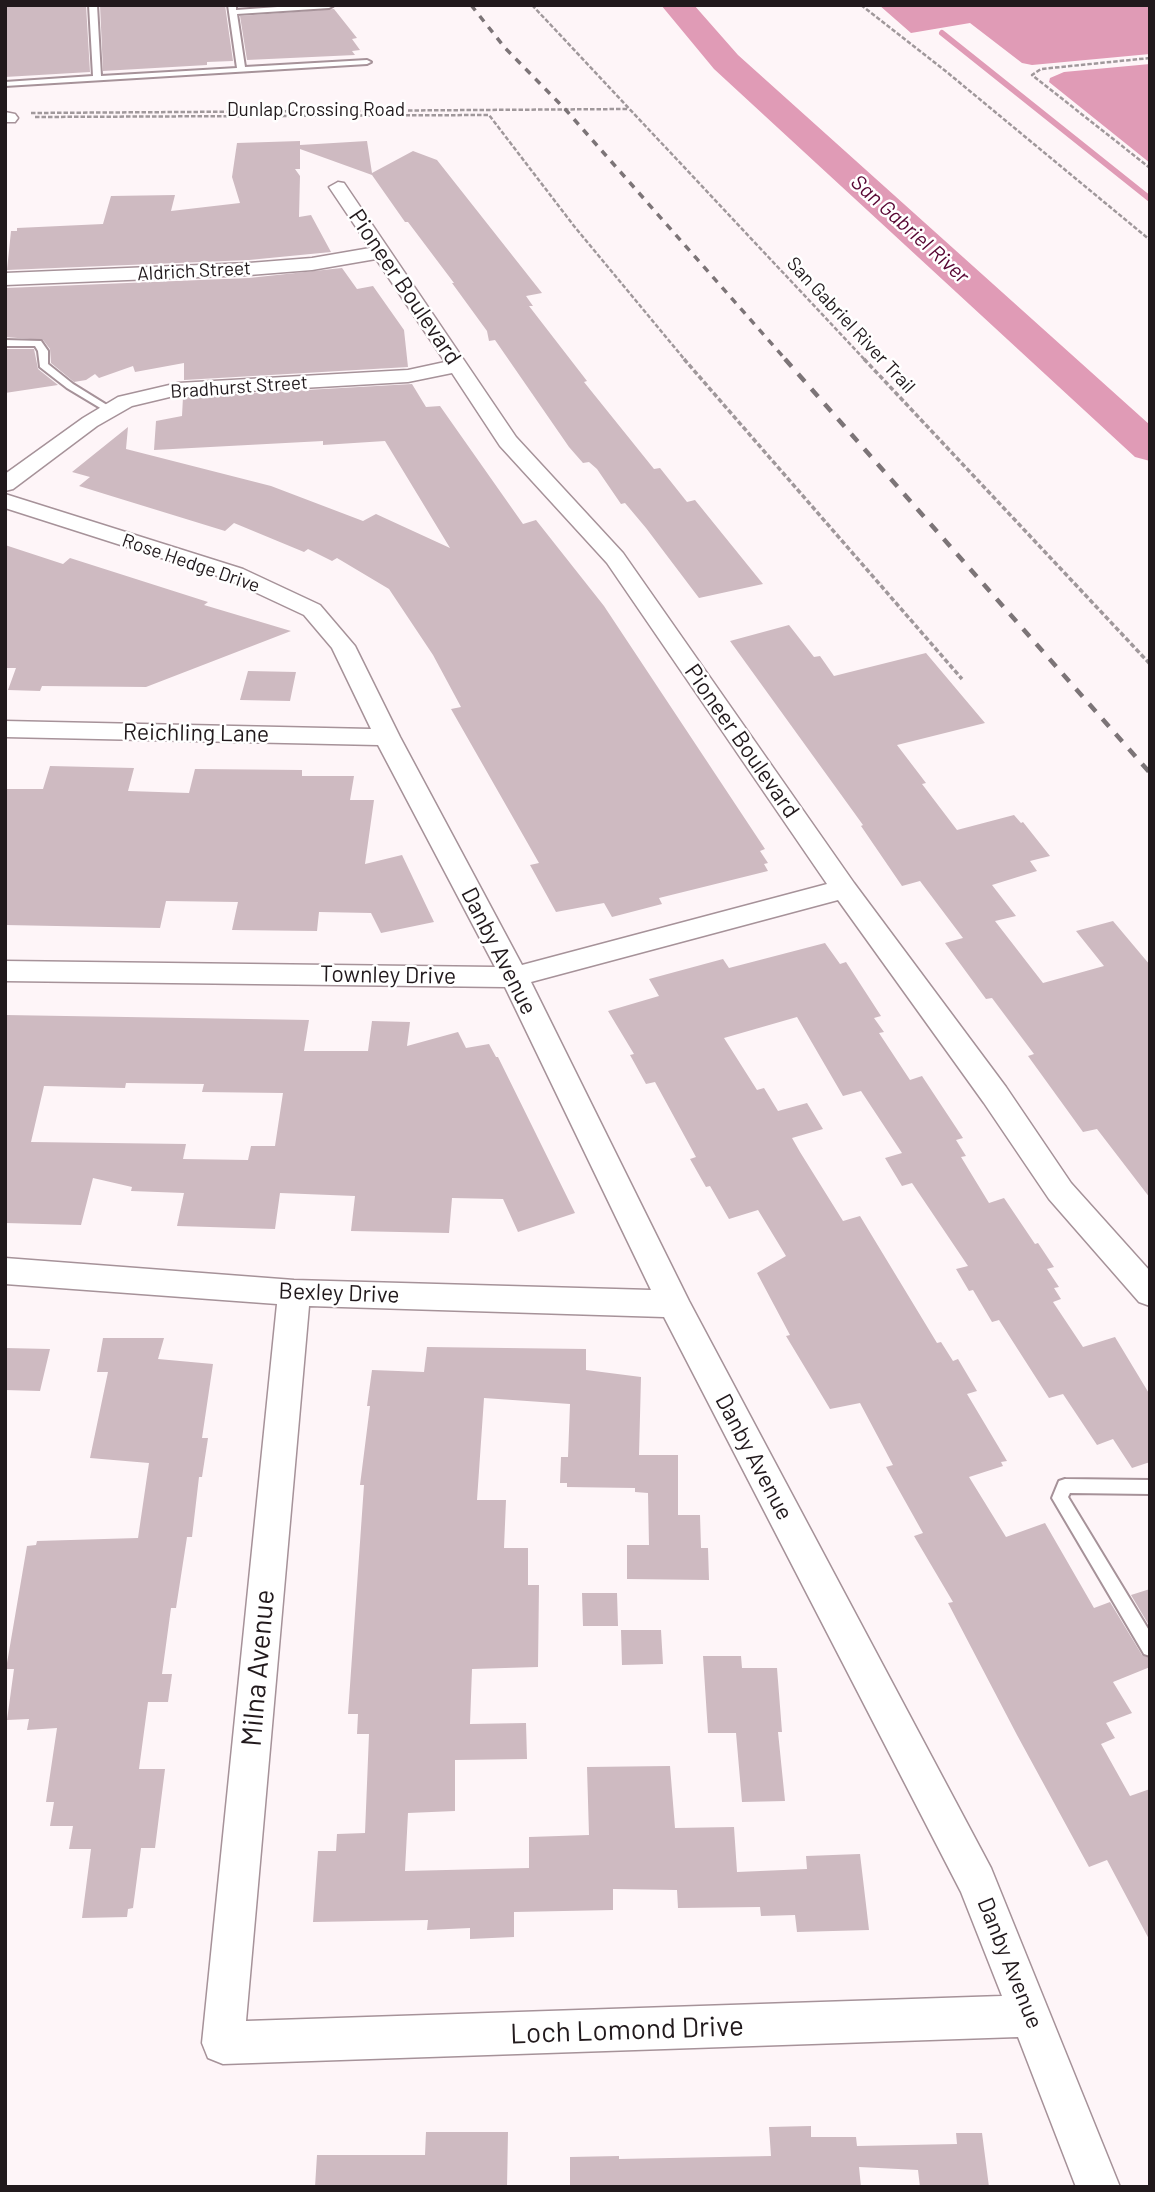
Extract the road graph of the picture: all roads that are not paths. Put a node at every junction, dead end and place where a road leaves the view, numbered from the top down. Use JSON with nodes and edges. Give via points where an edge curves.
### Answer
{"nodes":[{"id":1,"x":93,"y":5,"type":"edge"},
{"id":2,"x":329,"y":6,"type":"edge"},
{"id":3,"x":232,"y":9,"type":"edge"},
{"id":4,"x":366,"y":62,"type":"dead end"},
{"id":5,"x":241,"y":69,"type":"junction"},
{"id":6,"x":97,"y":78,"type":"junction"},
{"id":7,"x":5,"y":84,"type":"edge"},
{"id":8,"x":338,"y":187,"type":"dead end"},
{"id":9,"x":381,"y":252,"type":"junction"},
{"id":10,"x":5,"y":279,"type":"edge"},
{"id":11,"x":5,"y":342,"type":"edge"},
{"id":12,"x":457,"y":366,"type":"junction"},
{"id":13,"x":110,"y":410,"type":"junction"},
{"id":14,"x":5,"y":484,"type":"edge"},
{"id":15,"x":5,"y":501,"type":"edge"},
{"id":16,"x":5,"y":729,"type":"edge"},
{"id":17,"x":387,"y":737,"type":"junction"},
{"id":18,"x":844,"y":889,"type":"junction"},
{"id":19,"x":5,"y":971,"type":"edge"},
{"id":20,"x":514,"y":977,"type":"junction"},
{"id":21,"x":5,"y":1271,"type":"edge"},
{"id":22,"x":294,"y":1293,"type":"junction"},
{"id":23,"x":1150,"y":1293,"type":"edge"},
{"id":24,"x":674,"y":1304,"type":"junction"},
{"id":25,"x":1150,"y":1487,"type":"edge"},
{"id":26,"x":1150,"y":1648,"type":"edge"},
{"id":27,"x":1032,"y":2017,"type":"junction"},
{"id":28,"x":223,"y":2043,"type":"joint"},
{"id":29,"x":1098,"y":2187,"type":"edge"}],
"edges":[{"from":1,"to":6,"type":"lane"},
{"from":2,"to":3,"type":"lane"},
{"from":3,"to":5,"type":"lane"},
{"from":4,"to":5,"type":"lane"},
{"from":5,"to":6,"type":"lane"},
{"from":6,"to":7,"type":"lane"},
{"from":8,"to":9,"type":"street","name":"Pioneer Boulevard"},
{"from":9,"to":10,"type":"street","name":"Aldrich Street","via":[[249,269]]},
{"from":9,"to":12,"type":"street","name":"Pioneer Boulevard"},
{"from":11,"to":13,"type":"lane","via":[[38,343],[43,365]]},
{"from":12,"to":13,"type":"street","name":"Bradhurst Street","via":[[408,376],[178,389],[125,401]]},
{"from":12,"to":18,"type":"street","name":"Pioneer Boulevard","via":[[508,441],[615,558]]},
{"from":13,"to":14,"type":"street","name":"Bradhurst Street"},
{"from":15,"to":17,"type":"street","name":"Rose Hedge Drive","via":[[235,574],[312,610],[343,646]]},
{"from":16,"to":17,"type":"street","name":"Reichling Lane"},
{"from":17,"to":20,"type":"street","name":"Danby Avenue"},
{"from":18,"to":20,"type":"street","name":"Townley Drive"},
{"from":18,"to":23,"type":"street","name":"Pioneer Boulevard","via":[[1060,1191]]},
{"from":19,"to":20,"type":"street","name":"Townley Drive"},
{"from":20,"to":24,"type":"street","name":"Danby Avenue"},
{"from":21,"to":22,"type":"street","name":"Bexley Drive"},
{"from":22,"to":24,"type":"street","name":"Bexley Drive"},
{"from":22,"to":28,"type":"street","name":"Milna Avenue"},
{"from":24,"to":27,"type":"street","name":"Danby Avenue","via":[[977,1882]]},
{"from":25,"to":26,"type":"lane","via":[[1065,1486],[1060,1498]]},
{"from":27,"to":28,"type":"street","name":"Loch Lomond Drive"},
{"from":27,"to":29,"type":"street","name":"Danby Avenue"}]}
